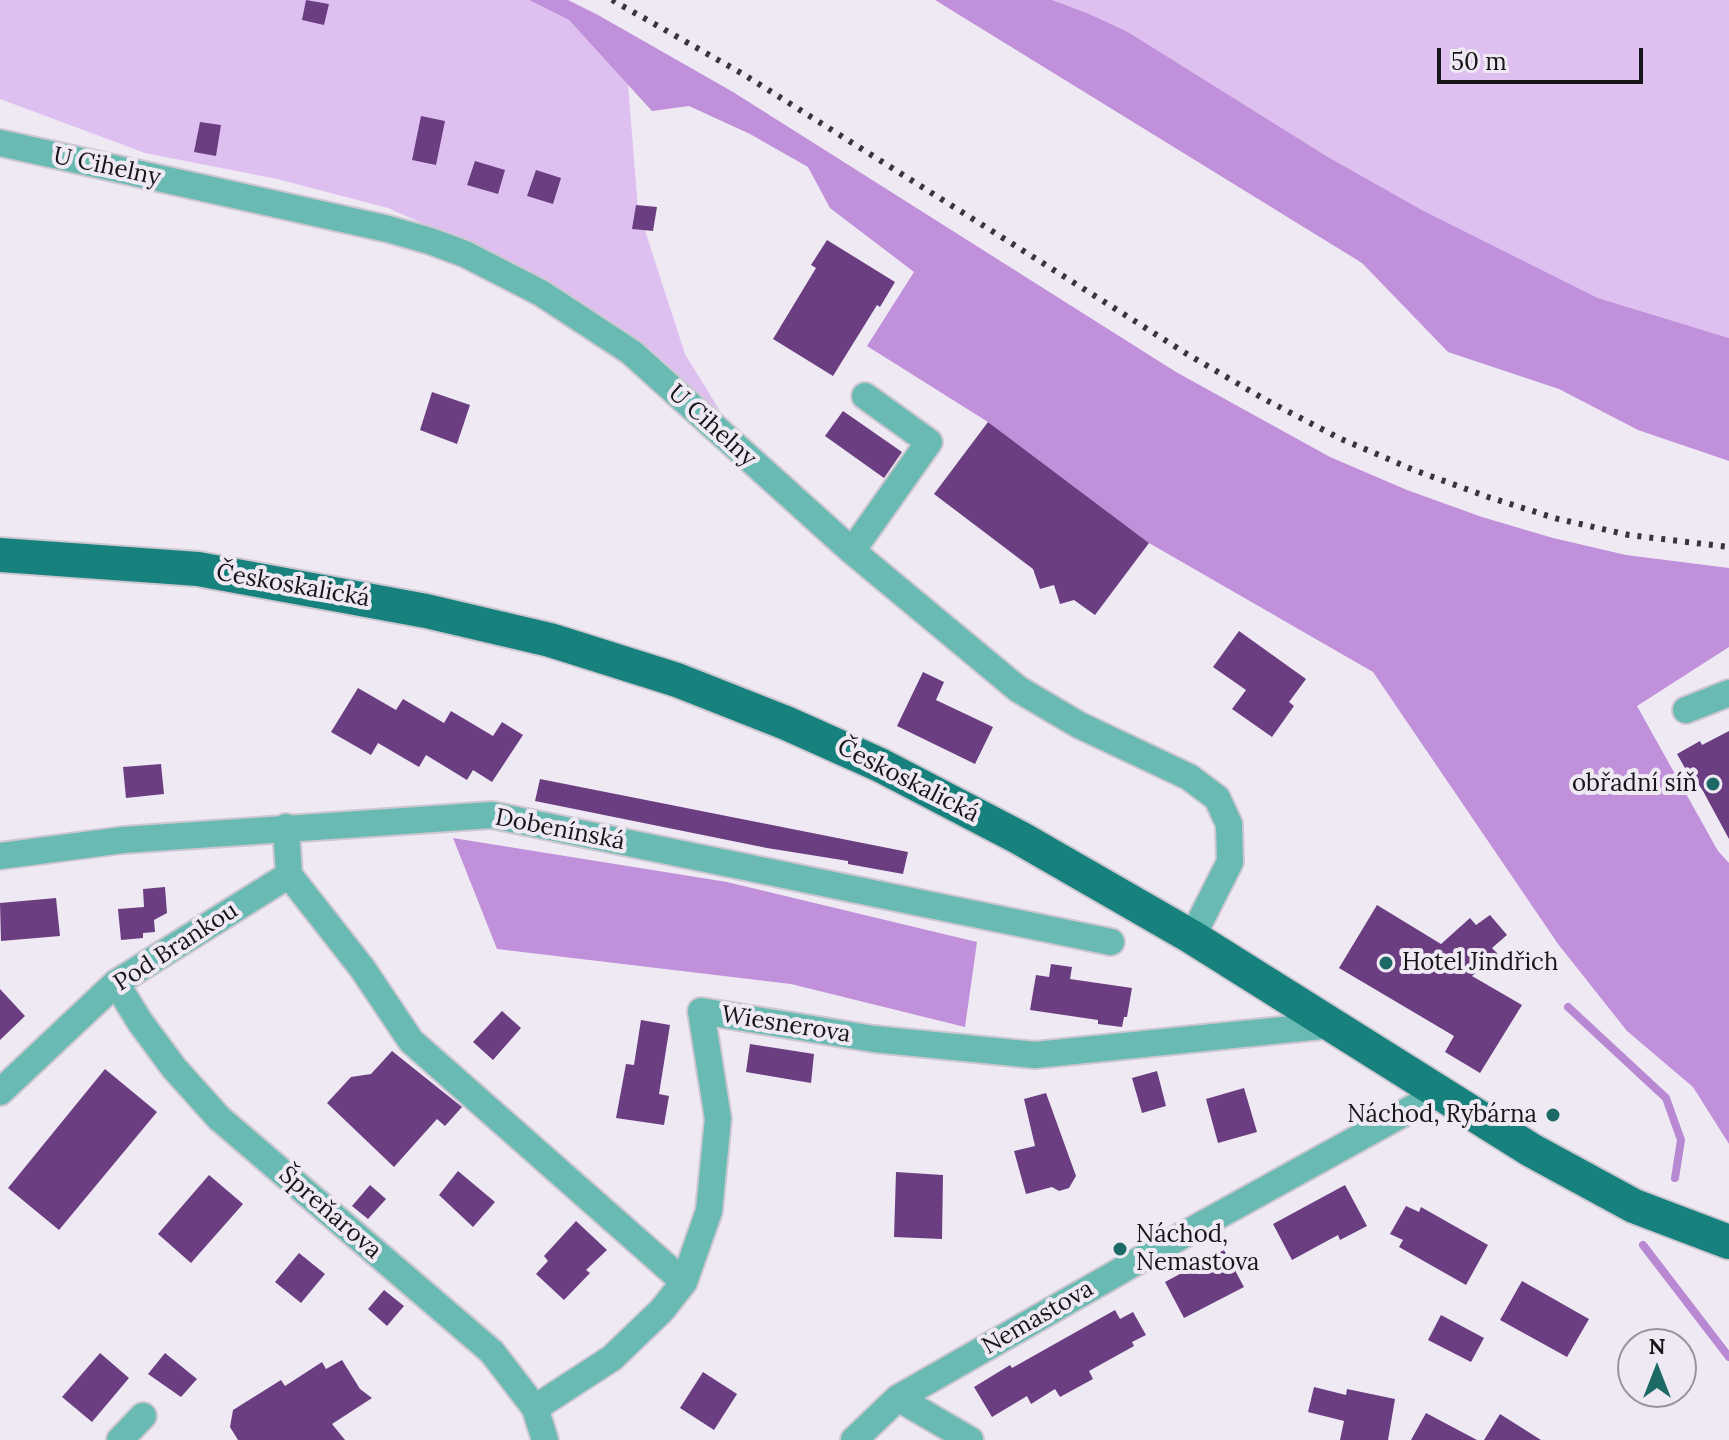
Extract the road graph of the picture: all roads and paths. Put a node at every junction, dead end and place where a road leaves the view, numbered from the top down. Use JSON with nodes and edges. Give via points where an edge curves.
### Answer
{"nodes":[{"id":1,"x":0,"y":143,"type":"edge"},
{"id":2,"x":865,"y":396,"type":"dead end"},
{"id":3,"x":852,"y":551,"type":"junction"},
{"id":4,"x":0,"y":555,"type":"edge"},
{"id":5,"x":1729,"y":693,"type":"edge"},
{"id":6,"x":1686,"y":710,"type":"dead end"},
{"id":7,"x":286,"y":827,"type":"junction"},
{"id":8,"x":0,"y":856,"type":"edge"},
{"id":9,"x":289,"y":875,"type":"junction"},
{"id":10,"x":1192,"y":937,"type":"junction"},
{"id":11,"x":1111,"y":942,"type":"dead end"},
{"id":12,"x":116,"y":983,"type":"junction"},
{"id":13,"x":1332,"y":1025,"type":"junction"},
{"id":14,"x":0,"y":1092,"type":"edge"},
{"id":15,"x":1442,"y":1092,"type":"junction"},
{"id":16,"x":1729,"y":1242,"type":"edge"},
{"id":17,"x":684,"y":1282,"type":"junction"},
{"id":18,"x":898,"y":1398,"type":"junction"},
{"id":19,"x":535,"y":1408,"type":"junction"},
{"id":20,"x":143,"y":1416,"type":"dead end"},
{"id":21,"x":120,"y":1440,"type":"edge"},
{"id":22,"x":545,"y":1440,"type":"edge"},
{"id":23,"x":854,"y":1440,"type":"edge"},
{"id":24,"x":970,"y":1440,"type":"edge"}],
"edges":[{"from":1,"to":3,"type":"street","name":"U Cihelny","via":[[388,229],[465,254],[541,293],[631,352]]},
{"from":2,"to":3,"type":"street","via":[[929,442]]},
{"from":3,"to":10,"type":"street","name":"U Cihelny","via":[[1018,689],[1079,725],[1189,777],[1217,798],[1229,824],[1230,862]]},
{"from":4,"to":10,"type":"main road","name":"Českoskalická","via":[[198,569],[353,596],[550,640],[663,676],[880,765]]},
{"from":5,"to":6,"type":"street"},
{"from":7,"to":8,"type":"street","name":"Dobenínská"},
{"from":7,"to":9,"type":"street"},
{"from":7,"to":11,"type":"street","name":"Dobenínská","via":[[492,815]]},
{"from":9,"to":12,"type":"street","name":"Pod Brankou"},
{"from":9,"to":17,"type":"street","via":[[411,1041]]},
{"from":10,"to":13,"type":"main road","name":"Českoskalická"},
{"from":12,"to":14,"type":"street","name":"Pod Brankou"},
{"from":12,"to":19,"type":"street","name":"Špreňarova","via":[[174,1068],[219,1118],[492,1352]]},
{"from":13,"to":15,"type":"main road","name":"Českoskalická"},
{"from":13,"to":17,"type":"street","name":"Wiesnerova","via":[[1035,1055],[874,1039],[701,1011],[718,1119],[709,1211]]},
{"from":15,"to":16,"type":"main road","name":"Českoskalická","via":[[1531,1150],[1634,1206]]},
{"from":15,"to":18,"type":"street","name":"Nemastova"},
{"from":17,"to":19,"type":"street","via":[[612,1358]]},
{"from":18,"to":23,"type":"street","name":"Nemastova"},
{"from":18,"to":24,"type":"street"},
{"from":19,"to":22,"type":"street","name":"Špreňarova"},
{"from":20,"to":21,"type":"street"}]}
